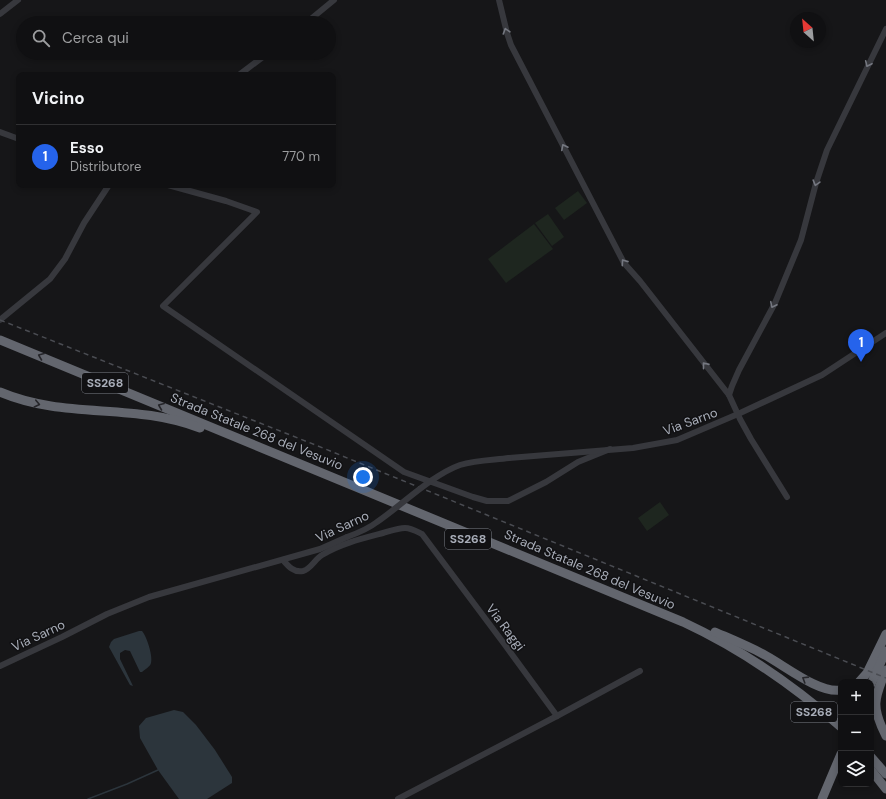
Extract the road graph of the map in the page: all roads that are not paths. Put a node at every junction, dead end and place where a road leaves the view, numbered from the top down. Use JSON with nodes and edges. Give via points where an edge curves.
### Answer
{"nodes":[{"id":1,"x":18,"y":0,"type":"edge"},
{"id":2,"x":334,"y":0,"type":"edge"},
{"id":3,"x":499,"y":0,"type":"edge"},
{"id":4,"x":0,"y":14,"type":"edge"},
{"id":5,"x":315,"y":16,"type":"edge"},
{"id":6,"x":886,"y":29,"type":"edge"},
{"id":7,"x":259,"y":60,"type":"edge"},
{"id":8,"x":243,"y":72,"type":"edge"},
{"id":9,"x":0,"y":132,"type":"edge"},
{"id":10,"x":16,"y":138,"type":"edge"},
{"id":11,"x":107,"y":188,"type":"edge"},
{"id":12,"x":179,"y":188,"type":"edge"},
{"id":13,"x":0,"y":320,"type":"edge"},
{"id":14,"x":886,"y":333,"type":"edge"},
{"id":15,"x":0,"y":340,"type":"edge"},
{"id":16,"x":0,"y":392,"type":"edge"},
{"id":17,"x":729,"y":395,"type":"junction"},
{"id":18,"x":738,"y":414,"type":"junction"},
{"id":19,"x":610,"y":449,"type":"junction"},
{"id":20,"x":787,"y":497,"type":"dead end"},
{"id":21,"x":283,"y":560,"type":"junction"},
{"id":22,"x":639,"y":603,"type":"junction"},
{"id":23,"x":886,"y":634,"type":"edge"},
{"id":24,"x":886,"y":644,"type":"edge"},
{"id":25,"x":886,"y":651,"type":"edge"},
{"id":26,"x":0,"y":666,"type":"edge"},
{"id":27,"x":882,"y":670,"type":"edge"},
{"id":28,"x":640,"y":671,"type":"dead end"},
{"id":29,"x":861,"y":679,"type":"edge"},
{"id":30,"x":874,"y":680,"type":"edge"},
{"id":31,"x":838,"y":690,"type":"edge"},
{"id":32,"x":556,"y":716,"type":"junction"},
{"id":33,"x":838,"y":724,"type":"edge"},
{"id":34,"x":838,"y":731,"type":"edge"},
{"id":35,"x":886,"y":736,"type":"edge"},
{"id":36,"x":874,"y":760,"type":"edge"},
{"id":37,"x":838,"y":761,"type":"edge"},
{"id":38,"x":874,"y":769,"type":"edge"},
{"id":39,"x":874,"y":774,"type":"edge"},
{"id":40,"x":886,"y":774,"type":"edge"},
{"id":41,"x":886,"y":783,"type":"edge"},
{"id":42,"x":886,"y":789,"type":"edge"},
{"id":43,"x":822,"y":798,"type":"edge"},
{"id":44,"x":398,"y":799,"type":"edge"}],
"edges":[{"from":1,"to":4,"type":"street"},
{"from":2,"to":5,"type":"street"},
{"from":17,"to":3,"type":"street","one_way":true,"via":[[624,262],[511,45]]},
{"from":6,"to":17,"type":"street","one_way":true,"via":[[827,150],[801,240],[775,303],[739,370]]},
{"from":7,"to":8,"type":"street"},
{"from":9,"to":10,"type":"street"},
{"from":11,"to":13,"type":"street","via":[[65,259],[50,278]]},
{"from":12,"to":19,"type":"street","via":[[257,212],[164,306],[404,472],[487,501],[508,501],[578,462]]},
{"from":14,"to":18,"type":"street","name":"Via Sarno","via":[[822,375]]},
{"from":22,"to":15,"type":"highway","name":"Strada Statale 268 del Vesuvio","number":"SS268","one_way":true},
{"from":16,"to":34,"type":"highway","name":"Strada Statale 268 del Vesuvio","number":"SS268","one_way":true,"via":[[40,405],[66,409],[156,415],[208,431],[702,637],[786,690]]},
{"from":17,"to":18,"type":"street"},
{"from":18,"to":19,"type":"street","name":"Via Sarno","via":[[677,440],[633,448]]},
{"from":18,"to":20,"type":"street"},
{"from":19,"to":21,"type":"street","name":"Via Sarno","bridge":true,"via":[[483,460],[460,465],[426,485],[366,529],[320,549]]},
{"from":21,"to":26,"type":"street","name":"Via Sarno","via":[[149,597]]},
{"from":21,"to":32,"type":"street","name":"Via Raggi","via":[[290,568],[302,571],[307,570],[322,555],[358,540],[400,528],[422,534]]},
{"from":31,"to":22,"type":"highway","one_way":true,"via":[[824,689],[753,648],[668,611]]},
{"from":22,"to":33,"type":"highway","name":"Strada Statale 268 del Vesuvio","number":"SS268","via":[[735,649],[790,686]]},
{"from":23,"to":29,"type":"highway"},
{"from":24,"to":27,"type":"highway"},
{"from":25,"to":27,"type":"highway"},
{"from":27,"to":30,"type":"highway"},
{"from":27,"to":35,"type":"highway","via":[[876,704],[877,718]]},
{"from":28,"to":32,"type":"street"},
{"from":32,"to":44,"type":"street"},
{"from":36,"to":40,"type":"highway"},
{"from":37,"to":43,"type":"highway"},
{"from":38,"to":41,"type":"highway"},
{"from":39,"to":42,"type":"highway"}]}
